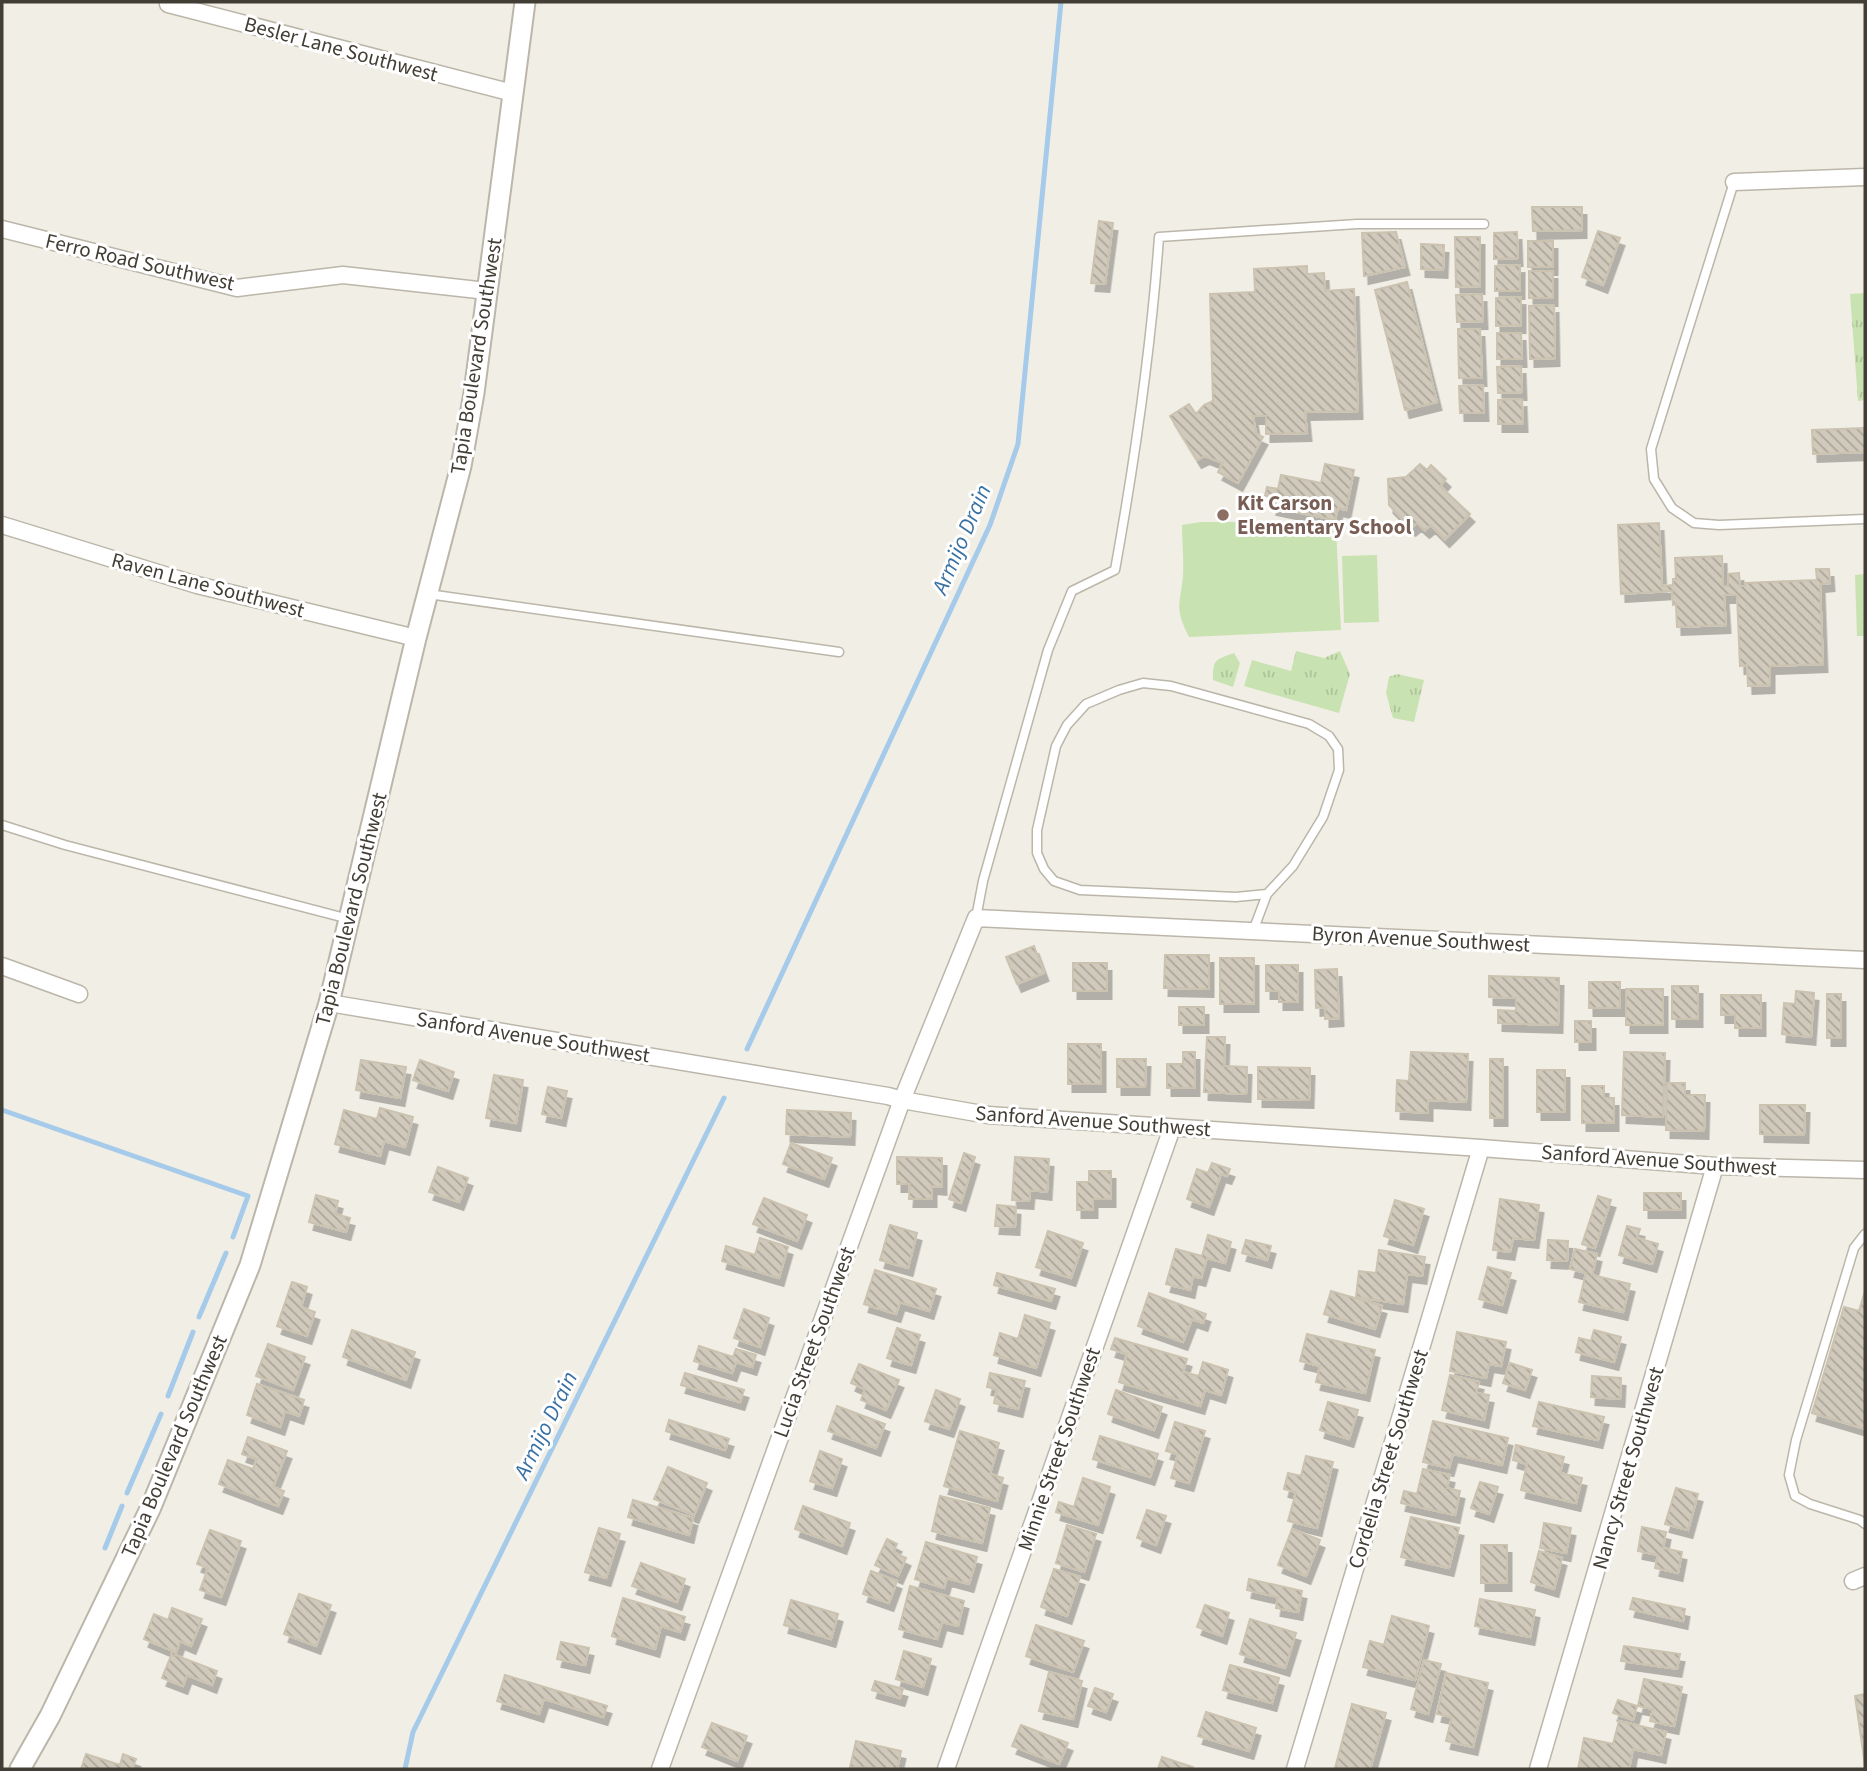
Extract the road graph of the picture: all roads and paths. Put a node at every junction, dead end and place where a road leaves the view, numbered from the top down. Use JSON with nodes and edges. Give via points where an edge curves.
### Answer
{"nodes":[{"id":1,"x":525,"y":2,"type":"edge"},
{"id":2,"x":168,"y":4,"type":"dead end"},
{"id":3,"x":513,"y":93,"type":"junction"},
{"id":4,"x":1865,"y":177,"type":"edge"},
{"id":5,"x":1734,"y":182,"type":"joint"},
{"id":6,"x":1484,"y":224,"type":"dead end"},
{"id":7,"x":2,"y":229,"type":"edge"},
{"id":8,"x":487,"y":290,"type":"junction"},
{"id":9,"x":1865,"y":519,"type":"edge"},
{"id":10,"x":2,"y":525,"type":"edge"},
{"id":11,"x":428,"y":594,"type":"junction"},
{"id":12,"x":416,"y":638,"type":"junction"},
{"id":13,"x":839,"y":652,"type":"dead end"},
{"id":14,"x":2,"y":825,"type":"edge"},
{"id":15,"x":1267,"y":894,"type":"junction"},
{"id":16,"x":976,"y":918,"type":"junction"},
{"id":17,"x":349,"y":919,"type":"junction"},
{"id":18,"x":1253,"y":931,"type":"junction"},
{"id":19,"x":1865,"y":960,"type":"edge"},
{"id":20,"x":2,"y":966,"type":"edge"},
{"id":21,"x":79,"y":994,"type":"dead end"},
{"id":22,"x":329,"y":1003,"type":"junction"},
{"id":23,"x":902,"y":1100,"type":"junction"},
{"id":24,"x":1172,"y":1128,"type":"junction"},
{"id":25,"x":1481,"y":1148,"type":"junction"},
{"id":26,"x":1715,"y":1166,"type":"junction"},
{"id":27,"x":1865,"y":1170,"type":"edge"},
{"id":28,"x":1865,"y":1234,"type":"edge"},
{"id":29,"x":1865,"y":1524,"type":"edge"},
{"id":30,"x":20,"y":1769,"type":"edge"},
{"id":31,"x":660,"y":1769,"type":"edge"},
{"id":32,"x":946,"y":1769,"type":"edge"},
{"id":33,"x":1295,"y":1769,"type":"edge"},
{"id":34,"x":1538,"y":1769,"type":"edge"}],
"edges":[{"from":1,"to":3,"type":"street","name":"Tapia Boulevard Southwest"},
{"from":2,"to":3,"type":"street","name":"Besler Lane Southwest"},
{"from":3,"to":8,"type":"street","name":"Tapia Boulevard Southwest"},
{"from":4,"to":5,"type":"street"},
{"from":5,"to":9,"type":"lane","via":[[1651,449],[1654,480],[1672,508],[1694,523],[1719,526]]},
{"from":6,"to":16,"type":"lane","via":[[1357,224],[1158,237],[1136,454],[1115,570],[1072,591],[1048,650]]},
{"from":7,"to":8,"type":"street","name":"Ferro Road Southwest","via":[[237,288],[343,275]]},
{"from":8,"to":11,"type":"street","name":"Tapia Boulevard Southwest","via":[[461,466]]},
{"from":10,"to":12,"type":"street","name":"Raven Lane Southwest","via":[[197,585]]},
{"from":11,"to":12,"type":"street","name":"Tapia Boulevard Southwest"},
{"from":11,"to":13,"type":"lane"},
{"from":12,"to":17,"type":"street","name":"Tapia Boulevard Southwest"},
{"from":14,"to":17,"type":"lane"},
{"from":15,"to":15,"type":"lane","via":[[1293,866],[1323,817],[1339,770],[1338,749],[1329,736],[1309,724],[1171,686],[1143,683],[1086,704],[1056,746],[1037,830],[1037,853],[1054,881],[1080,890],[1236,897]]},
{"from":15,"to":18,"type":"lane"},
{"from":16,"to":18,"type":"street","name":"Byron Avenue Southwest"},
{"from":16,"to":23,"type":"street","name":"Lucia Street Southwest"},
{"from":17,"to":22,"type":"street","name":"Tapia Boulevard Southwest"},
{"from":18,"to":19,"type":"street","name":"Byron Avenue Southwest"},
{"from":20,"to":21,"type":"street"},
{"from":22,"to":23,"type":"street","name":"Sanford Avenue Southwest"},
{"from":22,"to":30,"type":"street","name":"Tapia Boulevard Southwest","via":[[250,1265],[151,1507]]},
{"from":23,"to":24,"type":"street","name":"Sanford Avenue Southwest","via":[[988,1115]]},
{"from":23,"to":31,"type":"street","name":"Lucia Street Southwest"},
{"from":24,"to":25,"type":"street","name":"Sanford Avenue Southwest"},
{"from":24,"to":32,"type":"street","name":"Minnie Street Southwest"},
{"from":25,"to":26,"type":"street","name":"Sanford Avenue Southwest"},
{"from":25,"to":33,"type":"street","name":"Cordelia Street Southwest"},
{"from":26,"to":27,"type":"street","name":"Sanford Avenue Southwest"},
{"from":26,"to":34,"type":"street","name":"Nancy Street Southwest"},
{"from":28,"to":29,"type":"lane","via":[[1854,1248],[1789,1475],[1795,1496]]}]}
